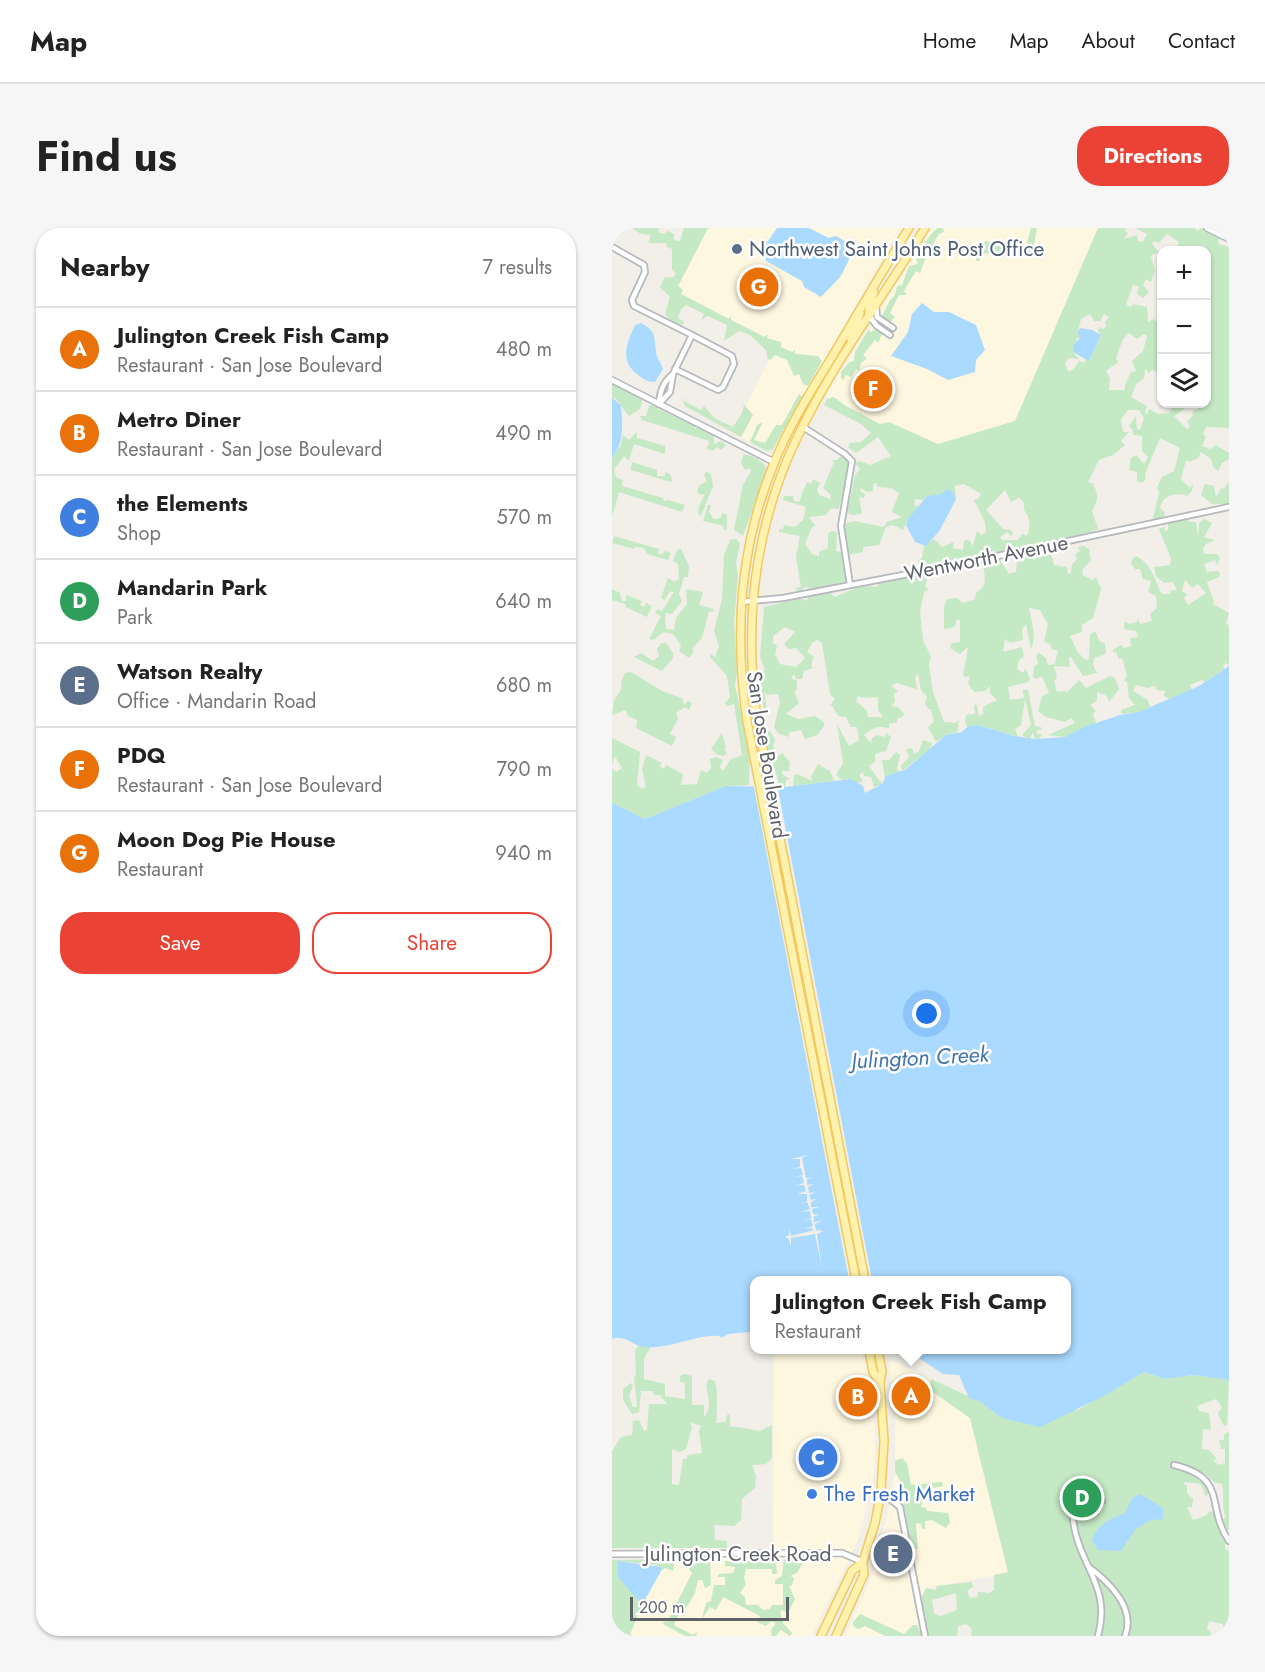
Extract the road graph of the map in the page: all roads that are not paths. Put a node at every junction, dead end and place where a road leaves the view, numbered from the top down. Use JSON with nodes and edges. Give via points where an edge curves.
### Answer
{"nodes":[{"id":1,"x":909,"y":228,"type":"edge"},
{"id":2,"x":925,"y":228,"type":"edge"},
{"id":3,"x":929,"y":228,"type":"edge"},
{"id":4,"x":1207,"y":228,"type":"edge"},
{"id":5,"x":1229,"y":239,"type":"edge"},
{"id":6,"x":917,"y":241,"type":"junction"},
{"id":7,"x":612,"y":248,"type":"edge"},
{"id":8,"x":878,"y":278,"type":"junction"},
{"id":9,"x":876,"y":305,"type":"junction"},
{"id":10,"x":860,"y":310,"type":"junction"},
{"id":11,"x":869,"y":316,"type":"junction"},
{"id":12,"x":893,"y":328,"type":"dead end"},
{"id":13,"x":692,"y":335,"type":"junction"},
{"id":14,"x":890,"y":335,"type":"dead end"},
{"id":15,"x":847,"y":352,"type":"junction"},
{"id":16,"x":674,"y":372,"type":"junction"},
{"id":17,"x":612,"y":380,"type":"edge"},
{"id":18,"x":806,"y":399,"type":"junction"},
{"id":19,"x":659,"y":404,"type":"junction"},
{"id":20,"x":802,"y":427,"type":"junction"},
{"id":21,"x":774,"y":462,"type":"junction"},
{"id":22,"x":1229,"y":507,"type":"edge"},
{"id":23,"x":767,"y":518,"type":"junction"},
{"id":24,"x":850,"y":585,"type":"junction"},
{"id":25,"x":741,"y":602,"type":"junction"},
{"id":26,"x":752,"y":602,"type":"junction"},
{"id":27,"x":855,"y":1276,"type":"edge"},
{"id":28,"x":864,"y":1276,"type":"edge"},
{"id":29,"x":870,"y":1354,"type":"edge"},
{"id":30,"x":879,"y":1354,"type":"edge"},
{"id":31,"x":880,"y":1383,"type":"junction"},
{"id":32,"x":1174,"y":1465,"type":"dead end"},
{"id":33,"x":880,"y":1492,"type":"junction"},
{"id":34,"x":1102,"y":1501,"type":"dead end"},
{"id":35,"x":1229,"y":1540,"type":"edge"},
{"id":36,"x":612,"y":1554,"type":"edge"},
{"id":37,"x":863,"y":1562,"type":"junction"},
{"id":38,"x":1087,"y":1565,"type":"junction"},
{"id":39,"x":826,"y":1626,"type":"junction"},
{"id":40,"x":837,"y":1634,"type":"edge"},
{"id":41,"x":820,"y":1636,"type":"edge"},
{"id":42,"x":925,"y":1636,"type":"edge"},
{"id":43,"x":1098,"y":1636,"type":"edge"},
{"id":44,"x":1125,"y":1636,"type":"edge"}],
"edges":[{"from":1,"to":8,"type":"main road","name":"San Jose Boulevard"},
{"from":2,"to":6,"type":"main road","name":"San Jose Boulevard"},
{"from":3,"to":6,"type":"main road"},
{"from":4,"to":5,"type":"street"},
{"from":6,"to":9,"type":"main road","name":"San Jose Boulevard"},
{"from":7,"to":13,"type":"street","via":[[644,265],[645,272],[632,300],[634,306]]},
{"from":8,"to":10,"type":"main road","name":"San Jose Boulevard"},
{"from":8,"to":11,"type":"main road"},
{"from":9,"to":11,"type":"main road","name":"San Jose Boulevard"},
{"from":9,"to":12,"type":"street","via":[[877,317]]},
{"from":10,"to":15,"type":"main road"},
{"from":10,"to":18,"type":"main road","name":"San Jose Boulevard"},
{"from":11,"to":14,"type":"street"},
{"from":11,"to":15,"type":"main road","name":"San Jose Boulevard"},
{"from":13,"to":16,"type":"street"},
{"from":13,"to":16,"type":"street","via":[[732,356],[734,364],[723,387],[718,390]]},
{"from":15,"to":20,"type":"main road","name":"San Jose Boulevard"},
{"from":16,"to":19,"type":"street","via":[[663,386]]},
{"from":16,"to":19,"type":"street","via":[[670,392]]},
{"from":17,"to":19,"type":"street"},
{"from":18,"to":20,"type":"main road","via":[[799,421]]},
{"from":18,"to":21,"type":"main road","name":"San Jose Boulevard"},
{"from":19,"to":21,"type":"street"},
{"from":20,"to":23,"type":"main road","name":"San Jose Boulevard"},
{"from":20,"to":24,"type":"street","via":[[852,461],[841,526]]},
{"from":21,"to":23,"type":"main road","via":[[778,469],[764,514]]},
{"from":21,"to":25,"type":"main road","name":"San Jose Boulevard","via":[[751,537]]},
{"from":22,"to":24,"type":"street","name":"Wentworth Avenue"},
{"from":23,"to":26,"type":"main road","name":"San Jose Boulevard"},
{"from":24,"to":26,"type":"street","name":"Wentworth Avenue"},
{"from":25,"to":26,"type":"street","name":"Wentworth Avenue"},
{"from":25,"to":27,"type":"main road","name":"San Jose Boulevard","via":[[741,667],[758,771]]},
{"from":26,"to":28,"type":"main road","name":"San Jose Boulevard","via":[[751,666],[757,718]]},
{"from":29,"to":31,"type":"main road"},
{"from":30,"to":31,"type":"main road"},
{"from":31,"to":33,"type":"main road","via":[[884,1441]]},
{"from":32,"to":35,"type":"street","via":[[1200,1474],[1211,1483]]},
{"from":33,"to":37,"type":"main road"},
{"from":33,"to":42,"type":"street","via":[[900,1507]]},
{"from":34,"to":38,"type":"street","via":[[1082,1506],[1073,1519]]},
{"from":36,"to":37,"type":"street","name":"Julington Creek Road","via":[[842,1553]]},
{"from":37,"to":39,"type":"main road","via":[[852,1570]]},
{"from":37,"to":40,"type":"main road","via":[[864,1574]]},
{"from":38,"to":43,"type":"street","via":[[1102,1600]]},
{"from":38,"to":44,"type":"street","via":[[1125,1607]]},
{"from":39,"to":40,"type":"main road"},
{"from":39,"to":41,"type":"main road"}]}
